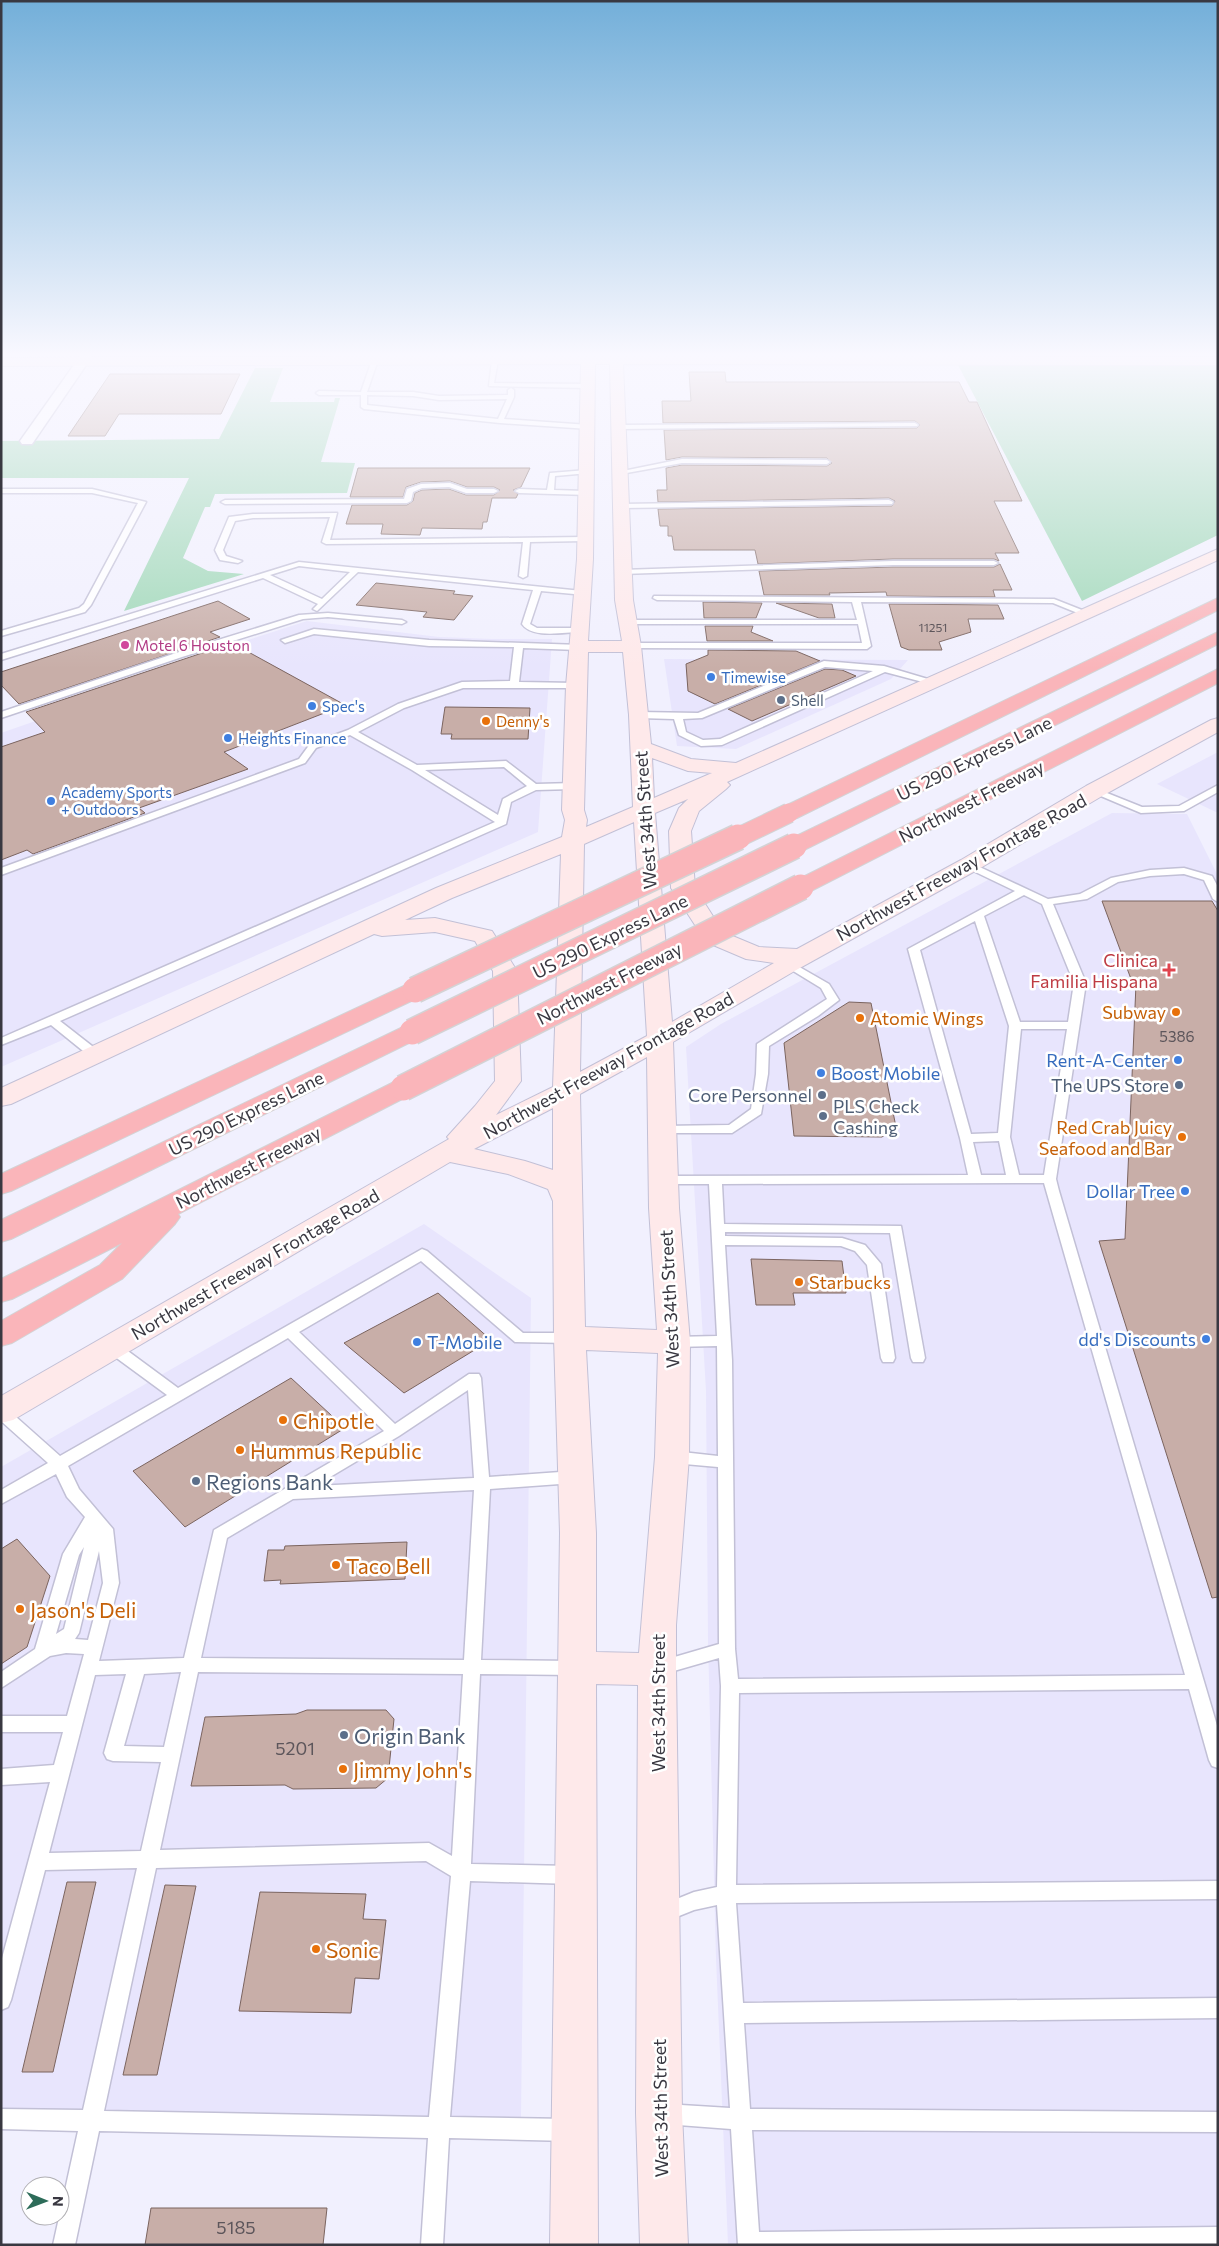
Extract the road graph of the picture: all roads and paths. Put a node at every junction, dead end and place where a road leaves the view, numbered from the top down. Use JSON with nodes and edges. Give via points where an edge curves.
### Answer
{"nodes":[{"id":1,"x":588,"y":460,"type":"edge"},
{"id":2,"x":620,"y":460,"type":"edge"},
{"id":3,"x":827,"y":462,"type":"dead end"},
{"id":4,"x":587,"y":472,"type":"junction"},
{"id":5,"x":621,"y":472,"type":"junction"},
{"id":6,"x":1,"y":491,"type":"edge"},
{"id":7,"x":494,"y":491,"type":"dead end"},
{"id":8,"x":519,"y":491,"type":"dead end"},
{"id":9,"x":550,"y":491,"type":"junction"},
{"id":10,"x":586,"y":493,"type":"junction"},
{"id":11,"x":225,"y":502,"type":"dead end"},
{"id":12,"x":889,"y":502,"type":"dead end"},
{"id":13,"x":622,"y":506,"type":"junction"},
{"id":14,"x":527,"y":539,"type":"junction"},
{"id":15,"x":584,"y":539,"type":"junction"},
{"id":16,"x":1218,"y":554,"type":"edge"},
{"id":17,"x":238,"y":561,"type":"dead end"},
{"id":18,"x":994,"y":563,"type":"dead end"},
{"id":19,"x":356,"y":570,"type":"junction"},
{"id":20,"x":622,"y":572,"type":"junction"},
{"id":21,"x":263,"y":575,"type":"junction"},
{"id":22,"x":523,"y":576,"type":"dead end"},
{"id":23,"x":538,"y":588,"type":"junction"},
{"id":24,"x":582,"y":593,"type":"junction"},
{"id":25,"x":657,"y":598,"type":"dead end"},
{"id":26,"x":856,"y":600,"type":"junction"},
{"id":27,"x":323,"y":602,"type":"junction"},
{"id":28,"x":1218,"y":603,"type":"edge"},
{"id":29,"x":1088,"y":614,"type":"junction"},
{"id":30,"x":312,"y":615,"type":"junction"},
{"id":31,"x":290,"y":620,"type":"junction"},
{"id":32,"x":402,"y":622,"type":"dead end"},
{"id":33,"x":628,"y":622,"type":"junction"},
{"id":34,"x":862,"y":622,"type":"junction"},
{"id":35,"x":308,"y":633,"type":"junction"},
{"id":36,"x":1,"y":634,"type":"edge"},
{"id":37,"x":1218,"y":637,"type":"edge"},
{"id":38,"x":579,"y":638,"type":"junction"},
{"id":39,"x":285,"y":640,"type":"dead end"},
{"id":40,"x":519,"y":645,"type":"junction"},
{"id":41,"x":632,"y":646,"type":"junction"},
{"id":42,"x":1,"y":657,"type":"edge"},
{"id":43,"x":884,"y":669,"type":"junction"},
{"id":44,"x":808,"y":670,"type":"junction"},
{"id":45,"x":821,"y":675,"type":"dead end"},
{"id":46,"x":1218,"y":675,"type":"edge"},
{"id":47,"x":782,"y":682,"type":"junction"},
{"id":48,"x":934,"y":682,"type":"junction"},
{"id":49,"x":514,"y":684,"type":"junction"},
{"id":50,"x":576,"y":686,"type":"junction"},
{"id":51,"x":794,"y":686,"type":"dead end"},
{"id":52,"x":760,"y":691,"type":"junction"},
{"id":53,"x":771,"y":696,"type":"dead end"},
{"id":54,"x":733,"y":702,"type":"junction"},
{"id":55,"x":746,"y":707,"type":"dead end"},
{"id":56,"x":708,"y":712,"type":"junction"},
{"id":57,"x":1,"y":715,"type":"edge"},
{"id":58,"x":639,"y":715,"type":"junction"},
{"id":59,"x":678,"y":716,"type":"junction"},
{"id":60,"x":721,"y":718,"type":"dead end"},
{"id":61,"x":1216,"y":727,"type":"edge"},
{"id":62,"x":351,"y":732,"type":"junction"},
{"id":63,"x":641,"y":748,"type":"junction"},
{"id":64,"x":415,"y":768,"type":"junction"},
{"id":65,"x":739,"y":769,"type":"junction"},
{"id":66,"x":574,"y":786,"type":"junction"},
{"id":67,"x":534,"y":787,"type":"junction"},
{"id":68,"x":1218,"y":788,"type":"edge"},
{"id":69,"x":1094,"y":792,"type":"junction"},
{"id":70,"x":644,"y":808,"type":"junction"},
{"id":71,"x":502,"y":822,"type":"junction"},
{"id":72,"x":573,"y":841,"type":"junction"},
{"id":73,"x":969,"y":865,"type":"junction"},
{"id":74,"x":1,"y":872,"type":"edge"},
{"id":75,"x":1023,"y":891,"type":"junction"},
{"id":76,"x":1218,"y":898,"type":"edge"},
{"id":77,"x":1047,"y":902,"type":"junction"},
{"id":78,"x":978,"y":914,"type":"junction"},
{"id":79,"x":367,"y":931,"type":"junction"},
{"id":80,"x":795,"y":960,"type":"junction"},
{"id":81,"x":52,"y":1020,"type":"junction"},
{"id":82,"x":1074,"y":1025,"type":"junction"},
{"id":83,"x":1015,"y":1026,"type":"junction"},
{"id":84,"x":660,"y":1039,"type":"junction"},
{"id":85,"x":1,"y":1042,"type":"edge"},
{"id":86,"x":97,"y":1056,"type":"junction"},
{"id":87,"x":568,"y":1090,"type":"junction"},
{"id":88,"x":1,"y":1098,"type":"edge"},
{"id":89,"x":662,"y":1130,"type":"junction"},
{"id":90,"x":1004,"y":1137,"type":"junction"},
{"id":91,"x":966,"y":1138,"type":"junction"},
{"id":92,"x":446,"y":1152,"type":"junction"},
{"id":93,"x":975,"y":1179,"type":"junction"},
{"id":94,"x":1013,"y":1179,"type":"junction"},
{"id":95,"x":1050,"y":1179,"type":"junction"},
{"id":96,"x":663,"y":1180,"type":"junction"},
{"id":97,"x":715,"y":1180,"type":"junction"},
{"id":98,"x":1,"y":1185,"type":"edge"},
{"id":99,"x":180,"y":1201,"type":"junction"},
{"id":100,"x":568,"y":1202,"type":"junction"},
{"id":101,"x":846,"y":1229,"type":"junction"},
{"id":102,"x":1,"y":1232,"type":"edge"},
{"id":103,"x":719,"y":1234,"type":"junction"},
{"id":104,"x":860,"y":1248,"type":"junction"},
{"id":105,"x":1,"y":1292,"type":"edge"},
{"id":106,"x":290,"y":1331,"type":"junction"},
{"id":107,"x":1,"y":1335,"type":"edge"},
{"id":108,"x":570,"y":1338,"type":"junction"},
{"id":109,"x":724,"y":1341,"type":"junction"},
{"id":110,"x":674,"y":1342,"type":"junction"},
{"id":111,"x":112,"y":1347,"type":"junction"},
{"id":112,"x":888,"y":1358,"type":"dead end"},
{"id":113,"x":918,"y":1358,"type":"dead end"},
{"id":114,"x":178,"y":1396,"type":"junction"},
{"id":115,"x":1,"y":1412,"type":"edge"},
{"id":116,"x":394,"y":1432,"type":"junction"},
{"id":117,"x":672,"y":1457,"type":"junction"},
{"id":118,"x":726,"y":1462,"type":"junction"},
{"id":119,"x":59,"y":1464,"type":"junction"},
{"id":120,"x":576,"y":1476,"type":"junction"},
{"id":121,"x":482,"y":1484,"type":"junction"},
{"id":122,"x":290,"y":1493,"type":"junction"},
{"id":123,"x":1,"y":1498,"type":"edge"},
{"id":124,"x":94,"y":1516,"type":"junction"},
{"id":125,"x":96,"y":1647,"type":"junction"},
{"id":126,"x":727,"y":1649,"type":"junction"},
{"id":127,"x":42,"y":1653,"type":"junction"},
{"id":128,"x":191,"y":1665,"type":"junction"},
{"id":129,"x":137,"y":1667,"type":"junction"},
{"id":130,"x":90,"y":1668,"type":"junction"},
{"id":131,"x":471,"y":1668,"type":"junction"},
{"id":132,"x":579,"y":1668,"type":"junction"},
{"id":133,"x":657,"y":1669,"type":"junction"},
{"id":134,"x":1,"y":1681,"type":"edge"},
{"id":135,"x":1195,"y":1682,"type":"junction"},
{"id":136,"x":730,"y":1686,"type":"junction"},
{"id":137,"x":1,"y":1724,"type":"edge"},
{"id":138,"x":75,"y":1724,"type":"junction"},
{"id":139,"x":172,"y":1755,"type":"junction"},
{"id":140,"x":1218,"y":1760,"type":"edge"},
{"id":141,"x":61,"y":1772,"type":"junction"},
{"id":142,"x":1,"y":1778,"type":"edge"},
{"id":143,"x":149,"y":1858,"type":"junction"},
{"id":144,"x":37,"y":1862,"type":"junction"},
{"id":145,"x":461,"y":1872,"type":"junction"},
{"id":146,"x":577,"y":1875,"type":"junction"},
{"id":147,"x":1218,"y":1890,"type":"edge"},
{"id":148,"x":726,"y":1894,"type":"junction"},
{"id":149,"x":659,"y":1915,"type":"junction"},
{"id":150,"x":1,"y":2000,"type":"edge"},
{"id":151,"x":1218,"y":2008,"type":"edge"},
{"id":152,"x":734,"y":2013,"type":"junction"},
{"id":153,"x":659,"y":2113,"type":"junction"},
{"id":154,"x":1,"y":2118,"type":"edge"},
{"id":155,"x":740,"y":2119,"type":"junction"},
{"id":156,"x":93,"y":2120,"type":"junction"},
{"id":157,"x":1218,"y":2122,"type":"edge"},
{"id":158,"x":439,"y":2127,"type":"junction"},
{"id":159,"x":576,"y":2130,"type":"junction"},
{"id":160,"x":1218,"y":2238,"type":"edge"},
{"id":161,"x":749,"y":2244,"type":"edge"},
{"id":162,"x":64,"y":2245,"type":"edge"},
{"id":163,"x":432,"y":2245,"type":"edge"},
{"id":164,"x":574,"y":2245,"type":"edge"},
{"id":165,"x":664,"y":2245,"type":"edge"}],
"edges":[{"from":1,"to":4,"type":"main road"},
{"from":2,"to":5,"type":"main road","name":"West 34th Street"},
{"from":3,"to":5,"type":"lane","via":[[682,462]]},
{"from":4,"to":5,"type":"main road"},
{"from":4,"to":9,"type":"lane","via":[[552,474]]},
{"from":4,"to":10,"type":"main road"},
{"from":5,"to":13,"type":"main road","name":"West 34th Street"},
{"from":6,"to":36,"type":"lane","via":[[92,491],[142,502],[82,610]]},
{"from":7,"to":11,"type":"lane","via":[[466,491],[450,485],[421,486],[410,491],[407,501]]},
{"from":8,"to":9,"type":"lane"},
{"from":9,"to":10,"type":"lane"},
{"from":10,"to":15,"type":"main road"},
{"from":12,"to":13,"type":"lane"},
{"from":13,"to":20,"type":"main road","name":"West 34th Street"},
{"from":14,"to":15,"type":"lane"},
{"from":14,"to":17,"type":"lane","via":[[326,542],[334,515],[254,516],[232,519],[219,550],[223,558]]},
{"from":14,"to":22,"type":"lane"},
{"from":15,"to":24,"type":"main road"},
{"from":16,"to":29,"type":"main road"},
{"from":18,"to":20,"type":"lane"},
{"from":19,"to":21,"type":"lane","via":[[299,564]]},
{"from":19,"to":23,"type":"lane"},
{"from":19,"to":27,"type":"lane"},
{"from":20,"to":33,"type":"main road","name":"West 34th Street"},
{"from":21,"to":27,"type":"lane"},
{"from":21,"to":42,"type":"lane"},
{"from":23,"to":24,"type":"lane"},
{"from":23,"to":38,"type":"lane","via":[[526,624],[528,627]]},
{"from":24,"to":38,"type":"main road"},
{"from":25,"to":26,"type":"lane"},
{"from":26,"to":29,"type":"lane","via":[[1054,601]]},
{"from":26,"to":34,"type":"lane"},
{"from":27,"to":30,"type":"lane"},
{"from":28,"to":98,"type":"highway","bridge":true,"via":[[789,813]]},
{"from":29,"to":48,"type":"main road"},
{"from":30,"to":31,"type":"lane"},
{"from":30,"to":32,"type":"lane"},
{"from":31,"to":35,"type":"lane"},
{"from":31,"to":57,"type":"lane"},
{"from":33,"to":34,"type":"lane"},
{"from":33,"to":41,"type":"main road","name":"West 34th Street"},
{"from":34,"to":41,"type":"lane","via":[[867,646]]},
{"from":35,"to":39,"type":"lane"},
{"from":35,"to":40,"type":"lane","via":[[314,630],[429,643]]},
{"from":37,"to":102,"type":"highway","name":"US 290 Express Lane","bridge":true},
{"from":38,"to":40,"type":"lane"},
{"from":38,"to":41,"type":"main road"},
{"from":38,"to":50,"type":"main road"},
{"from":40,"to":49,"type":"lane"},
{"from":41,"to":58,"type":"main road","name":"West 34th Street"},
{"from":43,"to":44,"type":"lane","via":[[824,664]]},
{"from":43,"to":48,"type":"lane"},
{"from":43,"to":59,"type":"lane","via":[[796,705],[722,742],[701,743],[682,733]]},
{"from":44,"to":45,"type":"lane"},
{"from":44,"to":47,"type":"lane"},
{"from":46,"to":99,"type":"highway","name":"Northwest Freeway","bridge":true},
{"from":47,"to":51,"type":"lane"},
{"from":47,"to":52,"type":"lane"},
{"from":48,"to":65,"type":"main road"},
{"from":49,"to":50,"type":"lane"},
{"from":49,"to":62,"type":"lane","via":[[462,684],[401,706]]},
{"from":50,"to":66,"type":"main road"},
{"from":52,"to":53,"type":"lane"},
{"from":52,"to":54,"type":"lane"},
{"from":54,"to":55,"type":"lane"},
{"from":54,"to":56,"type":"lane"},
{"from":56,"to":59,"type":"lane","via":[[699,716]]},
{"from":56,"to":60,"type":"lane"},
{"from":58,"to":59,"type":"lane"},
{"from":58,"to":63,"type":"main road","name":"West 34th Street"},
{"from":61,"to":69,"type":"main road","name":"Northwest Freeway Frontage Road"},
{"from":62,"to":64,"type":"lane"},
{"from":62,"to":74,"type":"lane","via":[[313,746],[302,762]]},
{"from":63,"to":65,"type":"main road","via":[[688,765]]},
{"from":63,"to":70,"type":"main road","name":"West 34th Street"},
{"from":64,"to":67,"type":"lane","via":[[506,764]]},
{"from":64,"to":71,"type":"lane"},
{"from":65,"to":70,"type":"main road"},
{"from":65,"to":80,"type":"main road","via":[[690,808],[680,831],[684,888],[714,937],[755,954]]},
{"from":66,"to":67,"type":"lane"},
{"from":66,"to":72,"type":"main road","via":[[576,820]]},
{"from":67,"to":71,"type":"lane","via":[[506,800]]},
{"from":68,"to":69,"type":"lane","via":[[1181,809],[1141,810]]},
{"from":69,"to":73,"type":"main road","name":"Northwest Freeway Frontage Road"},
{"from":70,"to":72,"type":"main road"},
{"from":70,"to":84,"type":"main road","name":"West 34th Street"},
{"from":71,"to":81,"type":"lane"},
{"from":72,"to":79,"type":"main road","via":[[444,893]]},
{"from":72,"to":87,"type":"main road"},
{"from":73,"to":75,"type":"lane"},
{"from":73,"to":80,"type":"main road","name":"Northwest Freeway Frontage Road"},
{"from":75,"to":77,"type":"lane"},
{"from":75,"to":78,"type":"lane"},
{"from":76,"to":77,"type":"lane","via":[[1208,878],[1184,871],[1115,880],[1083,897]]},
{"from":77,"to":82,"type":"lane","via":[[1080,983]]},
{"from":78,"to":83,"type":"lane"},
{"from":78,"to":91,"type":"lane","via":[[914,949]]},
{"from":79,"to":86,"type":"main road"},
{"from":79,"to":92,"type":"main road","via":[[435,925],[484,936],[505,971],[508,1081],[485,1112]]},
{"from":80,"to":84,"type":"main road","name":"Northwest Freeway Frontage Road"},
{"from":80,"to":89,"type":"lane","via":[[825,986],[832,1000],[762,1044],[757,1111],[732,1130]]},
{"from":81,"to":85,"type":"lane"},
{"from":81,"to":86,"type":"lane"},
{"from":82,"to":83,"type":"lane"},
{"from":82,"to":95,"type":"lane"},
{"from":83,"to":90,"type":"lane"},
{"from":84,"to":87,"type":"main road","name":"Northwest Freeway Frontage Road"},
{"from":84,"to":89,"type":"main road","name":"West 34th Street"},
{"from":86,"to":88,"type":"main road"},
{"from":87,"to":92,"type":"main road","name":"Northwest Freeway Frontage Road"},
{"from":87,"to":100,"type":"main road"},
{"from":89,"to":96,"type":"main road","name":"West 34th Street"},
{"from":90,"to":91,"type":"lane"},
{"from":90,"to":94,"type":"lane"},
{"from":91,"to":93,"type":"lane"},
{"from":92,"to":100,"type":"main road","via":[[515,1167],[560,1183]]},
{"from":92,"to":111,"type":"main road","name":"Northwest Freeway Frontage Road"},
{"from":93,"to":94,"type":"lane"},
{"from":93,"to":97,"type":"lane"},
{"from":94,"to":95,"type":"lane"},
{"from":95,"to":135,"type":"lane"},
{"from":96,"to":97,"type":"lane"},
{"from":96,"to":110,"type":"main road","name":"West 34th Street"},
{"from":97,"to":103,"type":"lane"},
{"from":99,"to":105,"type":"highway","name":"Northwest Freeway"},
{"from":99,"to":107,"type":"highway","via":[[111,1272]]},
{"from":100,"to":108,"type":"main road"},
{"from":101,"to":103,"type":"lane"},
{"from":101,"to":104,"type":"lane"},
{"from":101,"to":113,"type":"lane","via":[[896,1229]]},
{"from":103,"to":104,"type":"lane","via":[[832,1241]]},
{"from":103,"to":109,"type":"lane"},
{"from":104,"to":112,"type":"lane","via":[[874,1264]]},
{"from":106,"to":108,"type":"lane","via":[[422,1254],[520,1338]]},
{"from":106,"to":114,"type":"lane"},
{"from":106,"to":116,"type":"lane"},
{"from":108,"to":110,"type":"main road"},
{"from":108,"to":120,"type":"main road"},
{"from":109,"to":110,"type":"lane"},
{"from":109,"to":118,"type":"lane"},
{"from":110,"to":117,"type":"main road","name":"West 34th Street"},
{"from":111,"to":114,"type":"lane"},
{"from":111,"to":115,"type":"main road","name":"Northwest Freeway Frontage Road"},
{"from":114,"to":119,"type":"lane"},
{"from":115,"to":119,"type":"lane"},
{"from":116,"to":121,"type":"lane","via":[[474,1378]]},
{"from":116,"to":122,"type":"lane"},
{"from":117,"to":118,"type":"lane"},
{"from":117,"to":133,"type":"main road","name":"West 34th Street"},
{"from":118,"to":126,"type":"lane"},
{"from":119,"to":123,"type":"lane"},
{"from":119,"to":124,"type":"lane","via":[[73,1493]]},
{"from":120,"to":121,"type":"lane"},
{"from":120,"to":132,"type":"main road"},
{"from":121,"to":122,"type":"lane"},
{"from":121,"to":131,"type":"lane"},
{"from":122,"to":128,"type":"lane","via":[[220,1534]]},
{"from":124,"to":125,"type":"lane","via":[[105,1529],[111,1583]]},
{"from":124,"to":127,"type":"lane","via":[[90,1555],[71,1633]]},
{"from":125,"to":127,"type":"lane","via":[[66,1646]]},
{"from":125,"to":130,"type":"lane"},
{"from":126,"to":133,"type":"lane"},
{"from":126,"to":136,"type":"lane"},
{"from":127,"to":134,"type":"lane"},
{"from":128,"to":129,"type":"lane"},
{"from":128,"to":131,"type":"lane"},
{"from":128,"to":139,"type":"lane"},
{"from":129,"to":130,"type":"lane"},
{"from":129,"to":139,"type":"lane","via":[[113,1753]]},
{"from":130,"to":138,"type":"lane"},
{"from":131,"to":132,"type":"lane"},
{"from":131,"to":145,"type":"lane"},
{"from":132,"to":133,"type":"main road"},
{"from":132,"to":146,"type":"main road"},
{"from":133,"to":149,"type":"main road","name":"West 34th Street"},
{"from":135,"to":136,"type":"lane"},
{"from":135,"to":140,"type":"lane"},
{"from":136,"to":148,"type":"lane"},
{"from":137,"to":138,"type":"lane"},
{"from":138,"to":141,"type":"lane"},
{"from":139,"to":143,"type":"lane"},
{"from":141,"to":142,"type":"lane"},
{"from":141,"to":144,"type":"lane"},
{"from":143,"to":144,"type":"lane"},
{"from":143,"to":145,"type":"lane","via":[[429,1852]]},
{"from":143,"to":156,"type":"lane"},
{"from":144,"to":150,"type":"lane"},
{"from":145,"to":146,"type":"lane"},
{"from":145,"to":158,"type":"lane"},
{"from":146,"to":159,"type":"main road"},
{"from":147,"to":148,"type":"lane"},
{"from":148,"to":149,"type":"lane","via":[[694,1901]]},
{"from":148,"to":152,"type":"lane"},
{"from":149,"to":153,"type":"main road","name":"West 34th Street"},
{"from":151,"to":152,"type":"lane"},
{"from":152,"to":155,"type":"lane"},
{"from":153,"to":155,"type":"lane"},
{"from":153,"to":165,"type":"main road","name":"West 34th Street"},
{"from":154,"to":156,"type":"lane"},
{"from":155,"to":157,"type":"lane"},
{"from":155,"to":161,"type":"lane"},
{"from":156,"to":158,"type":"lane"},
{"from":156,"to":162,"type":"lane"},
{"from":158,"to":159,"type":"lane"},
{"from":158,"to":163,"type":"lane"},
{"from":159,"to":164,"type":"main road"},
{"from":160,"to":161,"type":"lane"}]}
